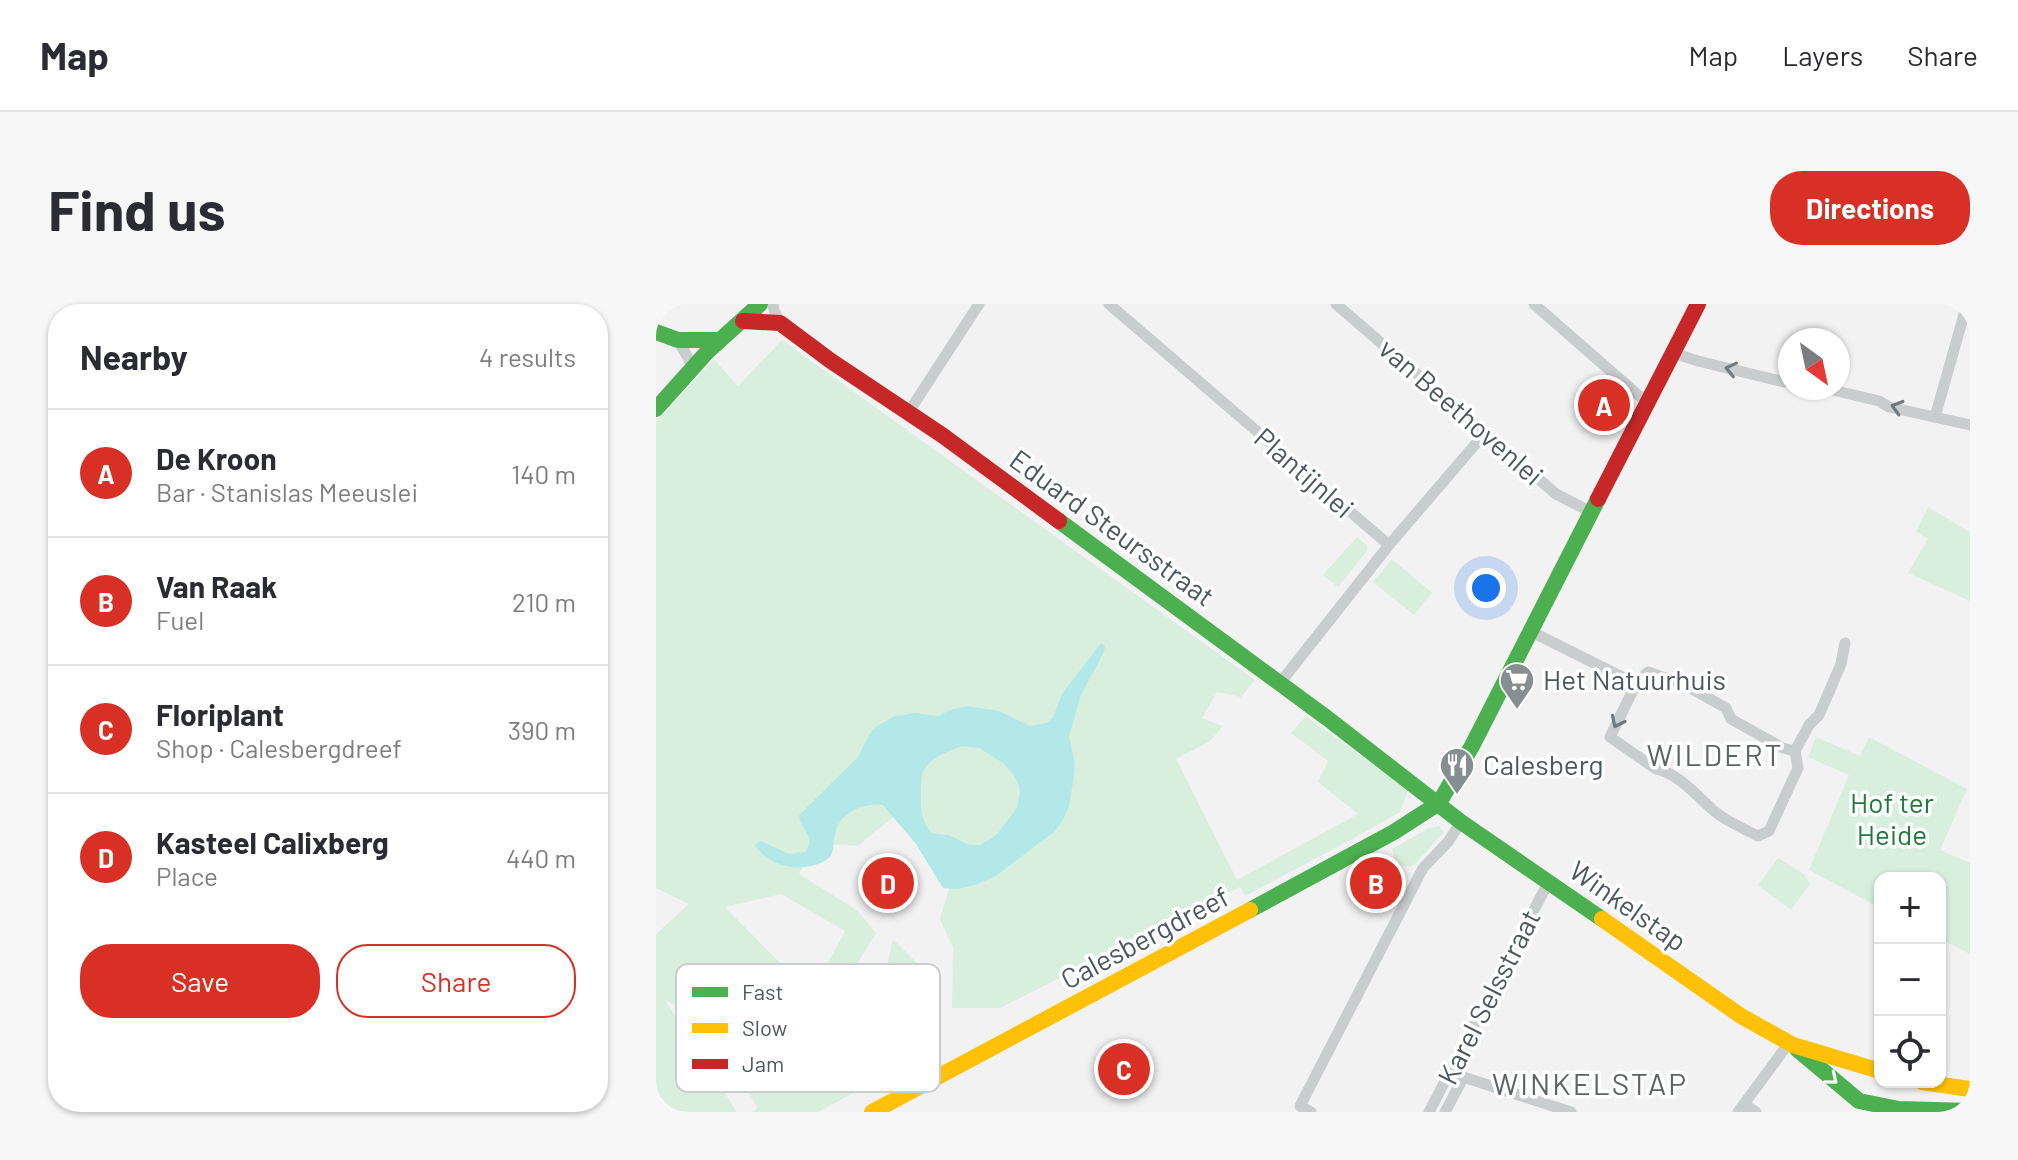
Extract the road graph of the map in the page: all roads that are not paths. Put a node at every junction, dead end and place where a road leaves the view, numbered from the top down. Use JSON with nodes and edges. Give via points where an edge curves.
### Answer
{"nodes":[{"id":1,"x":760,"y":304,"type":"edge"},
{"id":2,"x":773,"y":304,"type":"edge"},
{"id":3,"x":979,"y":304,"type":"edge"},
{"id":4,"x":1109,"y":304,"type":"edge"},
{"id":5,"x":1336,"y":304,"type":"edge"},
{"id":6,"x":1534,"y":304,"type":"edge"},
{"id":7,"x":1698,"y":304,"type":"edge"},
{"id":8,"x":1967,"y":304,"type":"edge"},
{"id":9,"x":743,"y":321,"type":"junction"},
{"id":10,"x":780,"y":323,"type":"junction"},
{"id":11,"x":656,"y":332,"type":"edge"},
{"id":12,"x":678,"y":340,"type":"junction"},
{"id":13,"x":720,"y":340,"type":"junction"},
{"id":14,"x":1673,"y":353,"type":"junction"},
{"id":15,"x":693,"y":367,"type":"junction"},
{"id":16,"x":1778,"y":381,"type":"edge"},
{"id":17,"x":1850,"y":394,"type":"edge"},
{"id":18,"x":1649,"y":402,"type":"junction"},
{"id":19,"x":656,"y":409,"type":"edge"},
{"id":20,"x":908,"y":413,"type":"junction"},
{"id":21,"x":1935,"y":417,"type":"junction"},
{"id":22,"x":1970,"y":425,"type":"edge"},
{"id":23,"x":1485,"y":433,"type":"junction"},
{"id":24,"x":1591,"y":512,"type":"junction"},
{"id":25,"x":1389,"y":545,"type":"junction"},
{"id":26,"x":1530,"y":631,"type":"junction"},
{"id":27,"x":1845,"y":643,"type":"dead end"},
{"id":28,"x":1280,"y":683,"type":"junction"},
{"id":29,"x":1636,"y":684,"type":"junction"},
{"id":30,"x":1795,"y":751,"type":"junction"},
{"id":31,"x":1439,"y":803,"type":"junction"},
{"id":32,"x":1461,"y":822,"type":"junction"},
{"id":33,"x":1548,"y":883,"type":"junction"},
{"id":34,"x":1791,"y":1044,"type":"junction"},
{"id":35,"x":1874,"y":1069,"type":"edge"},
{"id":36,"x":1451,"y":1073,"type":"junction"},
{"id":37,"x":940,"y":1076,"type":"edge"},
{"id":38,"x":1463,"y":1078,"type":"junction"},
{"id":39,"x":1946,"y":1086,"type":"edge"},
{"id":40,"x":1970,"y":1089,"type":"edge"},
{"id":41,"x":910,"y":1092,"type":"edge"},
{"id":42,"x":1741,"y":1108,"type":"edge"},
{"id":43,"x":1970,"y":1111,"type":"edge"},
{"id":44,"x":872,"y":1112,"type":"edge"},
{"id":45,"x":1311,"y":1112,"type":"edge"},
{"id":46,"x":1429,"y":1112,"type":"edge"},
{"id":47,"x":1445,"y":1112,"type":"edge"},
{"id":48,"x":1571,"y":1112,"type":"edge"},
{"id":49,"x":1756,"y":1112,"type":"edge"}],
"edges":[{"from":1,"to":9,"type":"street"},
{"from":2,"to":10,"type":"street"},
{"from":3,"to":20,"type":"street"},
{"from":4,"to":25,"type":"street","name":"Plantijnlei"},
{"from":5,"to":23,"type":"street","name":"van Beethovenlei"},
{"from":6,"to":18,"type":"street"},
{"from":7,"to":14,"type":"street"},
{"from":8,"to":21,"type":"street"},
{"from":9,"to":10,"type":"street"},
{"from":9,"to":13,"type":"street"},
{"from":10,"to":20,"type":"street","name":"Eduard Steursstraat"},
{"from":11,"to":12,"type":"street"},
{"from":12,"to":13,"type":"street"},
{"from":12,"to":15,"type":"street"},
{"from":13,"to":15,"type":"street"},
{"from":16,"to":14,"type":"street","one_way":true},
{"from":14,"to":18,"type":"street"},
{"from":15,"to":19,"type":"street"},
{"from":21,"to":17,"type":"street","one_way":true},
{"from":18,"to":24,"type":"street"},
{"from":20,"to":28,"type":"street","name":"Eduard Steursstraat"},
{"from":21,"to":22,"type":"street"},
{"from":23,"to":24,"type":"street","name":"van Beethovenlei","via":[[1556,494]]},
{"from":23,"to":25,"type":"street"},
{"from":24,"to":26,"type":"street"},
{"from":25,"to":28,"type":"street"},
{"from":26,"to":29,"type":"street"},
{"from":26,"to":31,"type":"street"},
{"from":27,"to":30,"type":"street","via":[[1819,715]]},
{"from":28,"to":31,"type":"street","name":"Eduard Steursstraat"},
{"from":29,"to":30,"type":"street","via":[[1648,672],[1685,685],[1726,708],[1731,719]]},
{"from":29,"to":30,"type":"street","one_way":true,"via":[[1610,737],[1703,798],[1713,811],[1758,836],[1769,831],[1798,768]]},
{"from":31,"to":32,"type":"street","name":"Winkelstap"},
{"from":31,"to":37,"type":"street","name":"Calesbergdreef","via":[[1355,854]]},
{"from":32,"to":33,"type":"street","name":"Winkelstap"},
{"from":32,"to":45,"type":"street","via":[[1423,868],[1300,1106]]},
{"from":33,"to":34,"type":"street","name":"Winkelstap","via":[[1741,1016]]},
{"from":33,"to":36,"type":"street","name":"Karel Selsstraat"},
{"from":34,"to":35,"type":"street","name":"Winkelstap"},
{"from":34,"to":42,"type":"street"},
{"from":34,"to":43,"type":"street","name":"Winkelstap","one_way":true,"via":[[1867,1105]]},
{"from":36,"to":38,"type":"street"},
{"from":36,"to":46,"type":"street","name":"Karel Selsstraat"},
{"from":38,"to":47,"type":"street","name":"Karel Selsstraat"},
{"from":38,"to":48,"type":"street"},
{"from":39,"to":40,"type":"street"},
{"from":41,"to":44,"type":"street","name":"Calesbergdreef"},
{"from":42,"to":49,"type":"street"}]}
